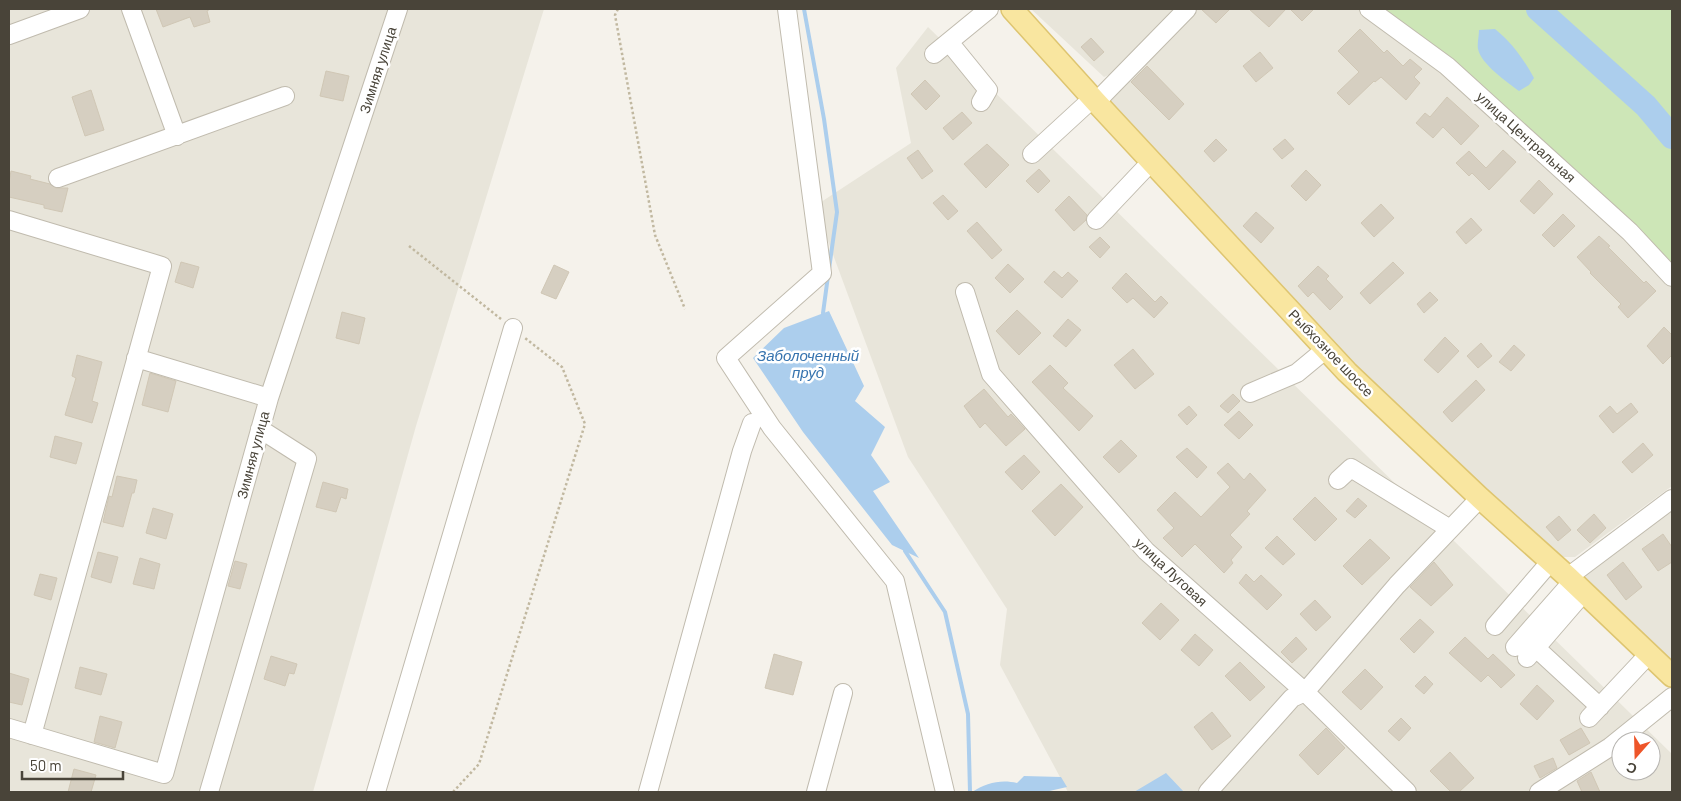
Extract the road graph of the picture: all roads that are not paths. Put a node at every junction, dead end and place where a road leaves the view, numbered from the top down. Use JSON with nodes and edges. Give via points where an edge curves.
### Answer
{"nodes":[{"id":1,"x":80,"y":9,"type":"edge"},
{"id":2,"x":131,"y":9,"type":"edge"},
{"id":3,"x":398,"y":9,"type":"edge"},
{"id":4,"x":787,"y":9,"type":"edge"},
{"id":5,"x":989,"y":9,"type":"edge"},
{"id":6,"x":1012,"y":9,"type":"edge"},
{"id":7,"x":1188,"y":9,"type":"edge"},
{"id":8,"x":1369,"y":9,"type":"edge"},
{"id":9,"x":9,"y":35,"type":"edge"},
{"id":10,"x":948,"y":42,"type":"junction"},
{"id":11,"x":934,"y":54,"type":"dead end"},
{"id":12,"x":285,"y":96,"type":"dead end"},
{"id":13,"x":1094,"y":100,"type":"junction"},
{"id":14,"x":981,"y":102,"type":"dead end"},
{"id":15,"x":177,"y":136,"type":"junction"},
{"id":16,"x":1032,"y":154,"type":"dead end"},
{"id":17,"x":1149,"y":164,"type":"dead end"},
{"id":18,"x":58,"y":178,"type":"dead end"},
{"id":19,"x":9,"y":220,"type":"edge"},
{"id":20,"x":1096,"y":220,"type":"dead end"},
{"id":21,"x":1672,"y":277,"type":"edge"},
{"id":22,"x":965,"y":292,"type":"dead end"},
{"id":23,"x":513,"y":328,"type":"road end"},
{"id":24,"x":1326,"y":349,"type":"junction"},
{"id":25,"x":136,"y":358,"type":"junction"},
{"id":26,"x":1250,"y":393,"type":"dead end"},
{"id":27,"x":269,"y":398,"type":"junction"},
{"id":28,"x":752,"y":423,"type":"dead end"},
{"id":29,"x":260,"y":430,"type":"junction"},
{"id":30,"x":1338,"y":480,"type":"dead end"},
{"id":31,"x":1480,"y":498,"type":"junction"},
{"id":32,"x":1672,"y":499,"type":"edge"},
{"id":33,"x":1450,"y":530,"type":"junction"},
{"id":34,"x":1551,"y":561,"type":"junction"},
{"id":35,"x":1575,"y":583,"type":"junction"},
{"id":36,"x":1525,"y":648,"type":"junction"},
{"id":37,"x":1649,"y":654,"type":"junction"},
{"id":38,"x":1672,"y":676,"type":"edge"},
{"id":39,"x":1305,"y":692,"type":"junction"},
{"id":40,"x":843,"y":693,"type":"dead end"},
{"id":41,"x":1672,"y":697,"type":"edge"},
{"id":42,"x":9,"y":728,"type":"edge"},
{"id":43,"x":32,"y":735,"type":"junction"},
{"id":44,"x":209,"y":792,"type":"edge"},
{"id":45,"x":376,"y":792,"type":"edge"},
{"id":46,"x":648,"y":792,"type":"edge"},
{"id":47,"x":816,"y":792,"type":"edge"},
{"id":48,"x":945,"y":792,"type":"edge"},
{"id":49,"x":1208,"y":792,"type":"edge"},
{"id":50,"x":1407,"y":792,"type":"edge"},
{"id":51,"x":1539,"y":792,"type":"edge"}],
"edges":[{"from":1,"to":9,"type":"street"},
{"from":2,"to":15,"type":"street"},
{"from":3,"to":27,"type":"street","name":"Зимняя улица"},
{"from":4,"to":48,"type":"street","via":[[822,273],[726,358],[772,428],[895,581]]},
{"from":5,"to":10,"type":"street"},
{"from":6,"to":13,"type":"main road","name":"Рыбхозное шоссе"},
{"from":7,"to":13,"type":"street"},
{"from":8,"to":21,"type":"street","name":"улица Центральная","via":[[1447,66],[1630,232]]},
{"from":10,"to":11,"type":"street"},
{"from":10,"to":14,"type":"street","via":[[959,68],[988,90]]},
{"from":12,"to":15,"type":"street"},
{"from":13,"to":16,"type":"street"},
{"from":13,"to":24,"type":"main road","name":"Рыбхозное шоссе"},
{"from":15,"to":18,"type":"street"},
{"from":17,"to":20,"type":"street"},
{"from":19,"to":25,"type":"street","via":[[162,266]]},
{"from":22,"to":39,"type":"street","name":"улица Луговая","via":[[991,374],[1146,551]]},
{"from":23,"to":45,"type":"street"},
{"from":24,"to":26,"type":"street","via":[[1297,373]]},
{"from":24,"to":31,"type":"main road","name":"Рыбхозное шоссе"},
{"from":25,"to":27,"type":"street"},
{"from":25,"to":43,"type":"street"},
{"from":27,"to":29,"type":"street","name":"Зимняя улица"},
{"from":28,"to":46,"type":"street"},
{"from":29,"to":43,"type":"street","name":"Зимняя улица","via":[[164,774]]},
{"from":29,"to":44,"type":"street","via":[[307,459]]},
{"from":30,"to":33,"type":"street","via":[[1351,468]]},
{"from":31,"to":33,"type":"street"},
{"from":31,"to":34,"type":"main road","name":"Рыбхозное шоссе"},
{"from":32,"to":35,"type":"street"},
{"from":33,"to":39,"type":"street"},
{"from":34,"to":35,"type":"main road","name":"Рыбхозное шоссе"},
{"from":34,"to":36,"type":"street","via":[[1498,623]]},
{"from":35,"to":36,"type":"street"},
{"from":35,"to":37,"type":"main road","name":"Рыбхозное шоссе"},
{"from":36,"to":37,"type":"street","via":[[1594,713]]},
{"from":37,"to":38,"type":"main road","name":"Рыбхозное шоссе"},
{"from":39,"to":49,"type":"street","via":[[1292,698]]},
{"from":39,"to":50,"type":"street","name":"улица Луговая"},
{"from":40,"to":47,"type":"street"},
{"from":41,"to":51,"type":"street","via":[[1610,747]]},
{"from":42,"to":43,"type":"street","name":"Зимняя улица"}]}
